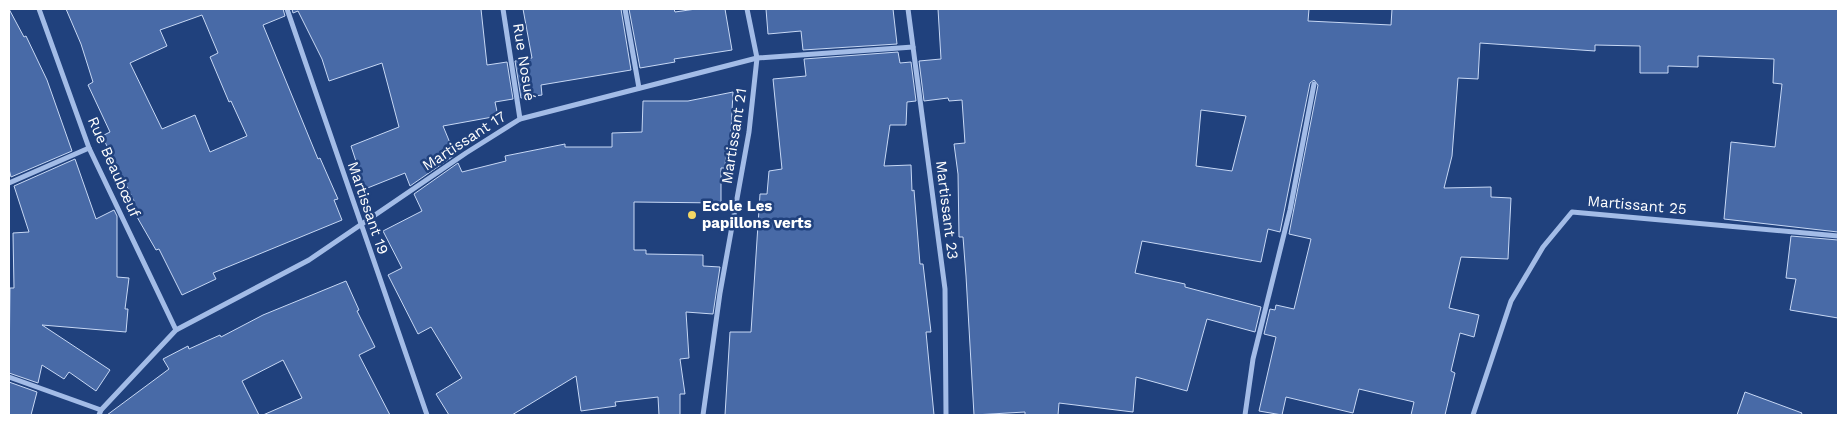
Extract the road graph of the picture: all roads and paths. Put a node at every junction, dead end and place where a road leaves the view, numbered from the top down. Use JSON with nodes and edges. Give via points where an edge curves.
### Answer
{"nodes":[{"id":1,"x":39,"y":9,"type":"edge"},
{"id":2,"x":287,"y":9,"type":"edge"},
{"id":3,"x":503,"y":9,"type":"edge"},
{"id":4,"x":625,"y":9,"type":"edge"},
{"id":5,"x":747,"y":9,"type":"edge"},
{"id":6,"x":908,"y":9,"type":"edge"},
{"id":7,"x":913,"y":47,"type":"junction"},
{"id":8,"x":757,"y":58,"type":"junction"},
{"id":9,"x":1314,"y":84,"type":"dead end"},
{"id":10,"x":639,"y":88,"type":"junction"},
{"id":11,"x":520,"y":120,"type":"junction"},
{"id":12,"x":89,"y":148,"type":"junction"},
{"id":13,"x":9,"y":183,"type":"edge"},
{"id":14,"x":361,"y":224,"type":"junction"},
{"id":15,"x":1838,"y":236,"type":"edge"},
{"id":16,"x":176,"y":330,"type":"junction"},
{"id":17,"x":9,"y":377,"type":"edge"},
{"id":18,"x":100,"y":413,"type":"edge"},
{"id":19,"x":427,"y":415,"type":"edge"},
{"id":20,"x":703,"y":415,"type":"edge"},
{"id":21,"x":946,"y":415,"type":"edge"},
{"id":22,"x":1245,"y":415,"type":"edge"},
{"id":23,"x":1473,"y":415,"type":"edge"}],
"edges":[{"from":1,"to":12,"type":"street","name":"Rue Beaubœuf"},
{"from":2,"to":14,"type":"street","name":"Martissant 19"},
{"from":3,"to":11,"type":"street","name":"Rue Nosué"},
{"from":4,"to":10,"type":"street"},
{"from":5,"to":8,"type":"street","name":"Martissant 21"},
{"from":6,"to":7,"type":"street","name":"Martissant 23"},
{"from":7,"to":8,"type":"street","name":"Martissant 17"},
{"from":7,"to":21,"type":"street","name":"Martissant 23","via":[[945,289]]},
{"from":8,"to":10,"type":"street","name":"Martissant 17"},
{"from":8,"to":20,"type":"street","name":"Martissant 21","via":[[749,132],[720,292]]},
{"from":9,"to":22,"type":"street","via":[[1290,210],[1253,359]]},
{"from":10,"to":11,"type":"street","name":"Martissant 17"},
{"from":11,"to":14,"type":"street","name":"Martissant 17"},
{"from":12,"to":13,"type":"street"},
{"from":12,"to":16,"type":"street","name":"Rue Beaubœuf"},
{"from":14,"to":16,"type":"street","name":"Martissant 17","via":[[309,260]]},
{"from":14,"to":19,"type":"street","name":"Martissant 19"},
{"from":15,"to":23,"type":"street","name":"Martissant 25","via":[[1572,212],[1543,247],[1511,300]]},
{"from":16,"to":18,"type":"street","name":"Martissant 17"},
{"from":17,"to":18,"type":"street"}]}
